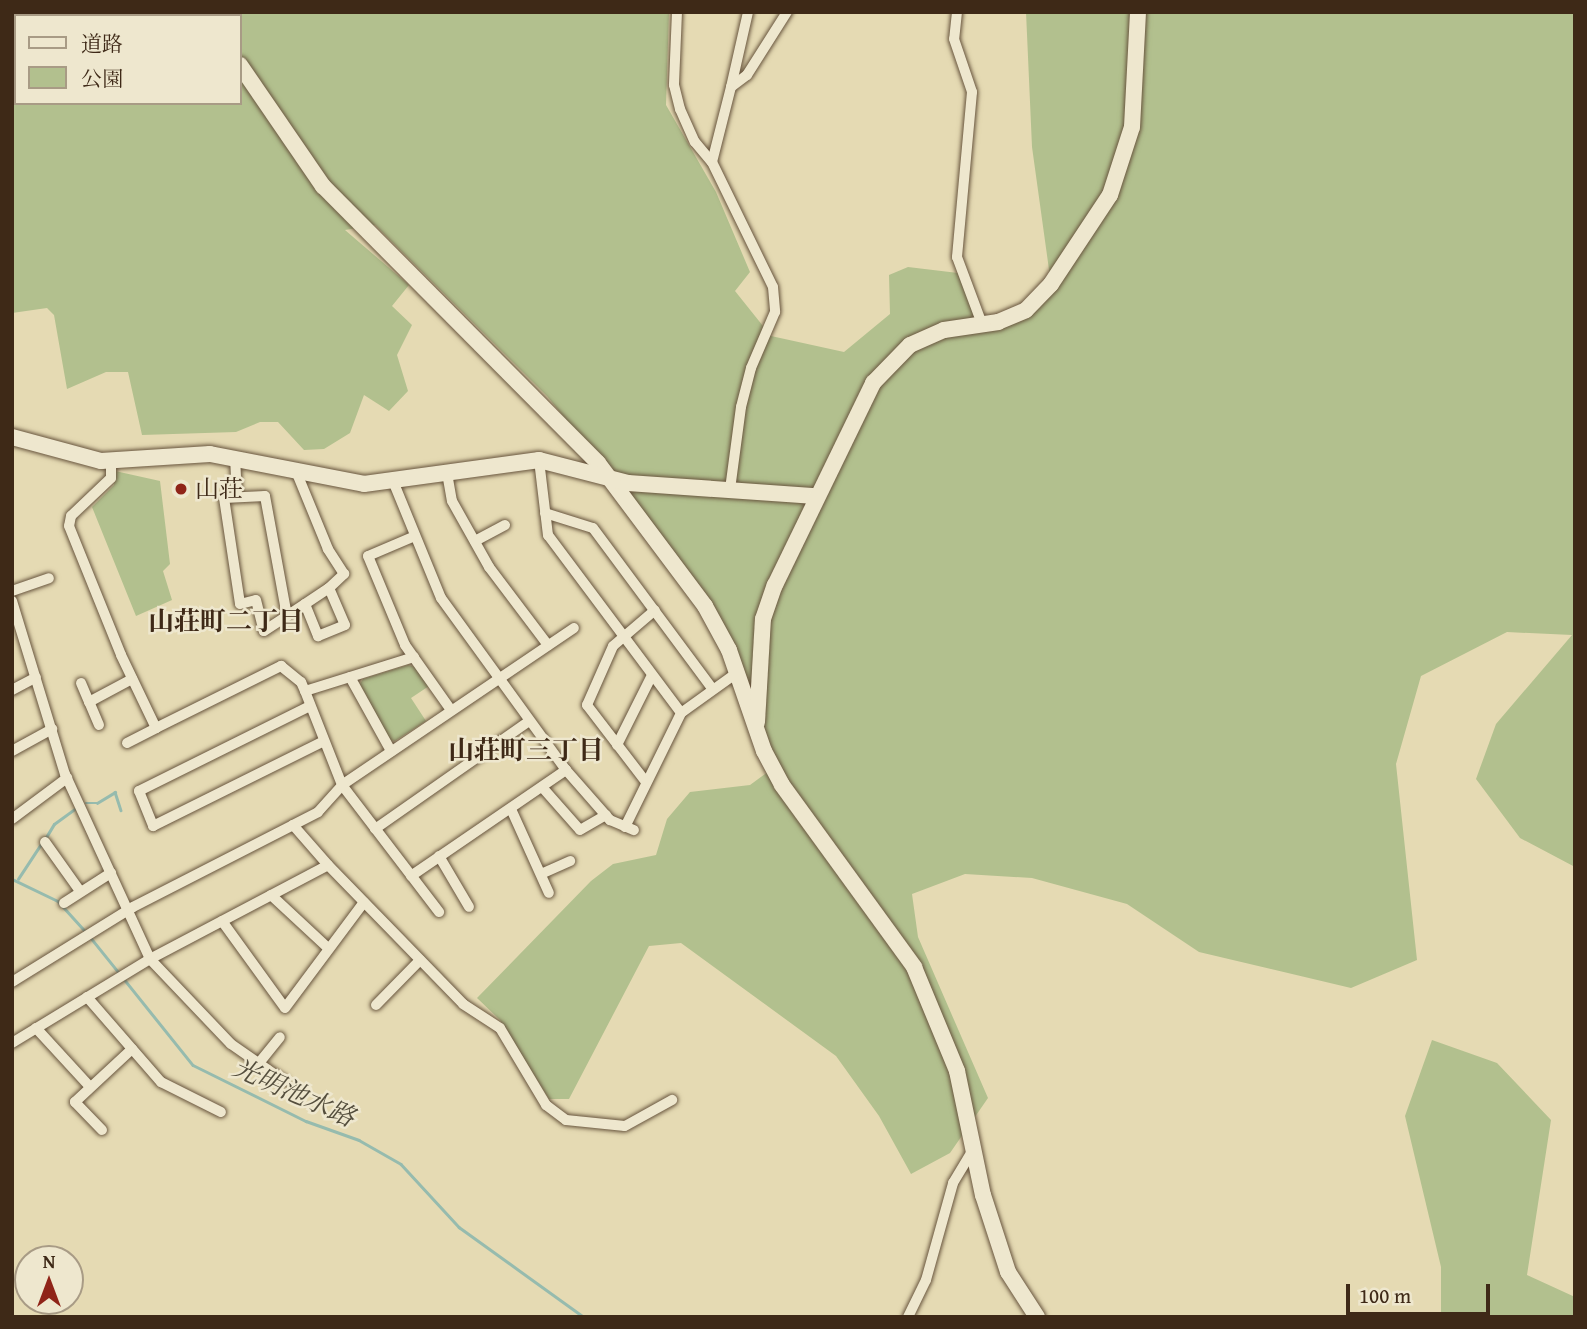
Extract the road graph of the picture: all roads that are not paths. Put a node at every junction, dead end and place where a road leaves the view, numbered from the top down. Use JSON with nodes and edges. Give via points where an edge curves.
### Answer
{"nodes":[{"id":1,"x":677,"y":12,"type":"edge"},
{"id":2,"x":748,"y":12,"type":"edge"},
{"id":3,"x":787,"y":12,"type":"edge"},
{"id":4,"x":957,"y":12,"type":"edge"},
{"id":5,"x":1138,"y":12,"type":"edge"},
{"id":6,"x":242,"y":68,"type":"edge"},
{"id":7,"x":731,"y":87,"type":"junction"},
{"id":8,"x":712,"y":162,"type":"junction"},
{"id":9,"x":982,"y":324,"type":"junction"},
{"id":10,"x":12,"y":437,"type":"edge"},
{"id":11,"x":235,"y":457,"type":"junction"},
{"id":12,"x":539,"y":460,"type":"junction"},
{"id":13,"x":111,"y":462,"type":"junction"},
{"id":14,"x":296,"y":471,"type":"junction"},
{"id":15,"x":447,"y":472,"type":"junction"},
{"id":16,"x":393,"y":481,"type":"junction"},
{"id":17,"x":612,"y":481,"type":"junction"},
{"id":18,"x":730,"y":489,"type":"junction"},
{"id":19,"x":817,"y":496,"type":"junction"},
{"id":20,"x":237,"y":497,"type":"junction"},
{"id":21,"x":545,"y":513,"type":"junction"},
{"id":22,"x":505,"y":525,"type":"dead end"},
{"id":23,"x":415,"y":536,"type":"junction"},
{"id":24,"x":475,"y":541,"type":"junction"},
{"id":25,"x":50,"y":578,"type":"dead end"},
{"id":26,"x":329,"y":588,"type":"junction"},
{"id":27,"x":12,"y":591,"type":"edge"},
{"id":28,"x":305,"y":604,"type":"junction"},
{"id":29,"x":13,"y":608,"type":"edge"},
{"id":30,"x":655,"y":610,"type":"junction"},
{"id":31,"x":287,"y":616,"type":"junction"},
{"id":32,"x":574,"y":628,"type":"dead end"},
{"id":33,"x":622,"y":635,"type":"junction"},
{"id":34,"x":548,"y":645,"type":"junction"},
{"id":35,"x":414,"y":657,"type":"junction"},
{"id":36,"x":738,"y":672,"type":"junction"},
{"id":37,"x":652,"y":675,"type":"junction"},
{"id":38,"x":36,"y":677,"type":"junction"},
{"id":39,"x":350,"y":677,"type":"junction"},
{"id":40,"x":498,"y":678,"type":"junction"},
{"id":41,"x":132,"y":679,"type":"junction"},
{"id":42,"x":81,"y":683,"type":"dead end"},
{"id":43,"x":712,"y":688,"type":"junction"},
{"id":44,"x":12,"y":690,"type":"edge"},
{"id":45,"x":305,"y":691,"type":"junction"},
{"id":46,"x":89,"y":702,"type":"junction"},
{"id":47,"x":310,"y":706,"type":"junction"},
{"id":48,"x":451,"y":710,"type":"junction"},
{"id":49,"x":681,"y":712,"type":"junction"},
{"id":50,"x":528,"y":722,"type":"junction"},
{"id":51,"x":99,"y":725,"type":"dead end"},
{"id":52,"x":756,"y":725,"type":"junction"},
{"id":53,"x":52,"y":729,"type":"junction"},
{"id":54,"x":156,"y":729,"type":"junction"},
{"id":55,"x":324,"y":741,"type":"junction"},
{"id":56,"x":127,"y":743,"type":"dead end"},
{"id":57,"x":617,"y":745,"type":"junction"},
{"id":58,"x":12,"y":751,"type":"edge"},
{"id":59,"x":391,"y":751,"type":"junction"},
{"id":60,"x":566,"y":770,"type":"junction"},
{"id":61,"x":67,"y":778,"type":"junction"},
{"id":62,"x":646,"y":782,"type":"junction"},
{"id":63,"x":342,"y":785,"type":"junction"},
{"id":64,"x":542,"y":787,"type":"junction"},
{"id":65,"x":511,"y":809,"type":"junction"},
{"id":66,"x":14,"y":814,"type":"edge"},
{"id":67,"x":606,"y":815,"type":"junction"},
{"id":68,"x":293,"y":825,"type":"junction"},
{"id":69,"x":375,"y":829,"type":"junction"},
{"id":70,"x":45,"y":842,"type":"dead end"},
{"id":71,"x":439,"y":856,"type":"junction"},
{"id":72,"x":570,"y":861,"type":"dead end"},
{"id":73,"x":328,"y":865,"type":"junction"},
{"id":74,"x":111,"y":873,"type":"junction"},
{"id":75,"x":541,"y":874,"type":"junction"},
{"id":76,"x":411,"y":876,"type":"junction"},
{"id":77,"x":80,"y":891,"type":"junction"},
{"id":78,"x":549,"y":893,"type":"dead end"},
{"id":79,"x":271,"y":895,"type":"junction"},
{"id":80,"x":364,"y":902,"type":"junction"},
{"id":81,"x":64,"y":903,"type":"dead end"},
{"id":82,"x":469,"y":907,"type":"dead end"},
{"id":83,"x":128,"y":910,"type":"junction"},
{"id":84,"x":439,"y":912,"type":"dead end"},
{"id":85,"x":222,"y":921,"type":"junction"},
{"id":86,"x":328,"y":948,"type":"junction"},
{"id":87,"x":150,"y":959,"type":"junction"},
{"id":88,"x":420,"y":960,"type":"junction"},
{"id":89,"x":12,"y":982,"type":"edge"},
{"id":90,"x":87,"y":997,"type":"junction"},
{"id":91,"x":376,"y":1005,"type":"dead end"},
{"id":92,"x":36,"y":1028,"type":"junction"},
{"id":93,"x":279,"y":1037,"type":"dead end"},
{"id":94,"x":12,"y":1043,"type":"edge"},
{"id":95,"x":132,"y":1049,"type":"junction"},
{"id":96,"x":258,"y":1063,"type":"junction"},
{"id":97,"x":284,"y":1080,"type":"dead end"},
{"id":98,"x":90,"y":1087,"type":"junction"},
{"id":99,"x":673,"y":1100,"type":"dead end"},
{"id":100,"x":221,"y":1112,"type":"dead end"},
{"id":101,"x":102,"y":1130,"type":"dead end"},
{"id":102,"x":973,"y":1150,"type":"junction"},
{"id":103,"x":908,"y":1317,"type":"edge"},
{"id":104,"x":1037,"y":1317,"type":"edge"}],
"edges":[{"from":1,"to":8,"type":"street","via":[[674,85],[695,142]]},
{"from":2,"to":7,"type":"street"},
{"from":3,"to":7,"type":"street","via":[[747,75]]},
{"from":4,"to":9,"type":"street","via":[[954,39],[972,92],[957,257]]},
{"from":5,"to":9,"type":"street","via":[[1132,127],[1110,195],[1051,284],[1026,310]]},
{"from":6,"to":17,"type":"street","via":[[323,186]]},
{"from":7,"to":8,"type":"street"},
{"from":8,"to":18,"type":"street","via":[[773,287],[775,312],[748,381]]},
{"from":9,"to":19,"type":"street","via":[[944,330],[910,345],[890,362],[859,407]]},
{"from":10,"to":13,"type":"street"},
{"from":11,"to":13,"type":"street","via":[[210,454]]},
{"from":11,"to":14,"type":"street"},
{"from":11,"to":20,"type":"street"},
{"from":12,"to":15,"type":"street"},
{"from":12,"to":17,"type":"street"},
{"from":12,"to":21,"type":"street"},
{"from":13,"to":41,"type":"street","via":[[111,478],[72,507],[69,526]]},
{"from":14,"to":16,"type":"street","via":[[347,482]]},
{"from":14,"to":26,"type":"street","via":[[328,549],[344,574]]},
{"from":15,"to":16,"type":"street"},
{"from":15,"to":24,"type":"street","via":[[452,501]]},
{"from":16,"to":23,"type":"street"},
{"from":17,"to":18,"type":"street"},
{"from":17,"to":36,"type":"street","via":[[705,606]]},
{"from":18,"to":19,"type":"street"},
{"from":19,"to":52,"type":"street","via":[[763,618]]},
{"from":20,"to":31,"type":"street","via":[[265,496]]},
{"from":20,"to":31,"type":"street","via":[[224,498],[240,604],[256,600],[264,631]]},
{"from":21,"to":30,"type":"street","via":[[593,528]]},
{"from":21,"to":33,"type":"street","via":[[548,535]]},
{"from":22,"to":24,"type":"street"},
{"from":23,"to":35,"type":"street","via":[[368,556]]},
{"from":23,"to":40,"type":"street","via":[[442,598]]},
{"from":24,"to":34,"type":"street"},
{"from":25,"to":27,"type":"street"},
{"from":26,"to":28,"type":"street"},
{"from":26,"to":28,"type":"street","via":[[345,625],[318,636]]},
{"from":28,"to":31,"type":"street"},
{"from":29,"to":38,"type":"street"},
{"from":30,"to":33,"type":"street"},
{"from":30,"to":43,"type":"street"},
{"from":32,"to":34,"type":"street"},
{"from":33,"to":37,"type":"street"},
{"from":33,"to":57,"type":"street","via":[[587,705]]},
{"from":34,"to":40,"type":"street"},
{"from":35,"to":39,"type":"street"},
{"from":35,"to":48,"type":"street"},
{"from":36,"to":43,"type":"street"},
{"from":36,"to":52,"type":"street"},
{"from":37,"to":49,"type":"street"},
{"from":37,"to":57,"type":"street"},
{"from":38,"to":44,"type":"street"},
{"from":38,"to":53,"type":"street"},
{"from":39,"to":45,"type":"street"},
{"from":39,"to":59,"type":"street"},
{"from":40,"to":48,"type":"street"},
{"from":40,"to":50,"type":"street"},
{"from":41,"to":46,"type":"street"},
{"from":41,"to":54,"type":"street"},
{"from":42,"to":46,"type":"street"},
{"from":43,"to":49,"type":"street"},
{"from":45,"to":47,"type":"street"},
{"from":45,"to":54,"type":"street","via":[[281,666],[179,711]]},
{"from":46,"to":51,"type":"street"},
{"from":47,"to":55,"type":"street"},
{"from":47,"to":55,"type":"street","via":[[139,791],[153,827]]},
{"from":48,"to":59,"type":"street"},
{"from":49,"to":62,"type":"street"},
{"from":50,"to":60,"type":"street"},
{"from":50,"to":69,"type":"street"},
{"from":52,"to":102,"type":"street","via":[[782,785],[914,967],[957,1071]]},
{"from":53,"to":58,"type":"street"},
{"from":53,"to":61,"type":"street"},
{"from":54,"to":56,"type":"street"},
{"from":55,"to":63,"type":"street"},
{"from":57,"to":62,"type":"street"},
{"from":59,"to":63,"type":"street"},
{"from":60,"to":64,"type":"street"},
{"from":60,"to":67,"type":"street"},
{"from":61,"to":66,"type":"street"},
{"from":61,"to":74,"type":"street"},
{"from":62,"to":67,"type":"street","via":[[630,829]]},
{"from":63,"to":68,"type":"street","via":[[318,812]]},
{"from":63,"to":69,"type":"street"},
{"from":64,"to":65,"type":"street"},
{"from":64,"to":67,"type":"street","via":[[580,831]]},
{"from":65,"to":71,"type":"street"},
{"from":65,"to":75,"type":"street"},
{"from":68,"to":73,"type":"street"},
{"from":68,"to":83,"type":"street"},
{"from":69,"to":76,"type":"street"},
{"from":70,"to":77,"type":"street"},
{"from":71,"to":76,"type":"street"},
{"from":71,"to":82,"type":"street"},
{"from":72,"to":75,"type":"street"},
{"from":73,"to":79,"type":"street"},
{"from":73,"to":80,"type":"street"},
{"from":74,"to":77,"type":"street"},
{"from":74,"to":83,"type":"street"},
{"from":75,"to":78,"type":"street"},
{"from":76,"to":84,"type":"street"},
{"from":77,"to":81,"type":"street"},
{"from":79,"to":85,"type":"street"},
{"from":79,"to":86,"type":"street"},
{"from":80,"to":86,"type":"street"},
{"from":80,"to":88,"type":"street"},
{"from":83,"to":87,"type":"street"},
{"from":83,"to":89,"type":"street"},
{"from":85,"to":86,"type":"street","via":[[285,1008]]},
{"from":85,"to":87,"type":"street"},
{"from":87,"to":90,"type":"street"},
{"from":87,"to":96,"type":"street","via":[[231,1044]]},
{"from":88,"to":91,"type":"street"},
{"from":88,"to":99,"type":"street","via":[[463,1004],[500,1028],[546,1105],[566,1120],[625,1126]]},
{"from":90,"to":92,"type":"street"},
{"from":90,"to":95,"type":"street"},
{"from":92,"to":94,"type":"street"},
{"from":92,"to":98,"type":"street"},
{"from":93,"to":96,"type":"street"},
{"from":95,"to":98,"type":"street"},
{"from":95,"to":100,"type":"street","via":[[160,1082]]},
{"from":96,"to":97,"type":"street"},
{"from":98,"to":101,"type":"street","via":[[75,1102]]},
{"from":102,"to":103,"type":"street","via":[[953,1184],[926,1280]]},
{"from":102,"to":104,"type":"street","via":[[1008,1272]]}]}
